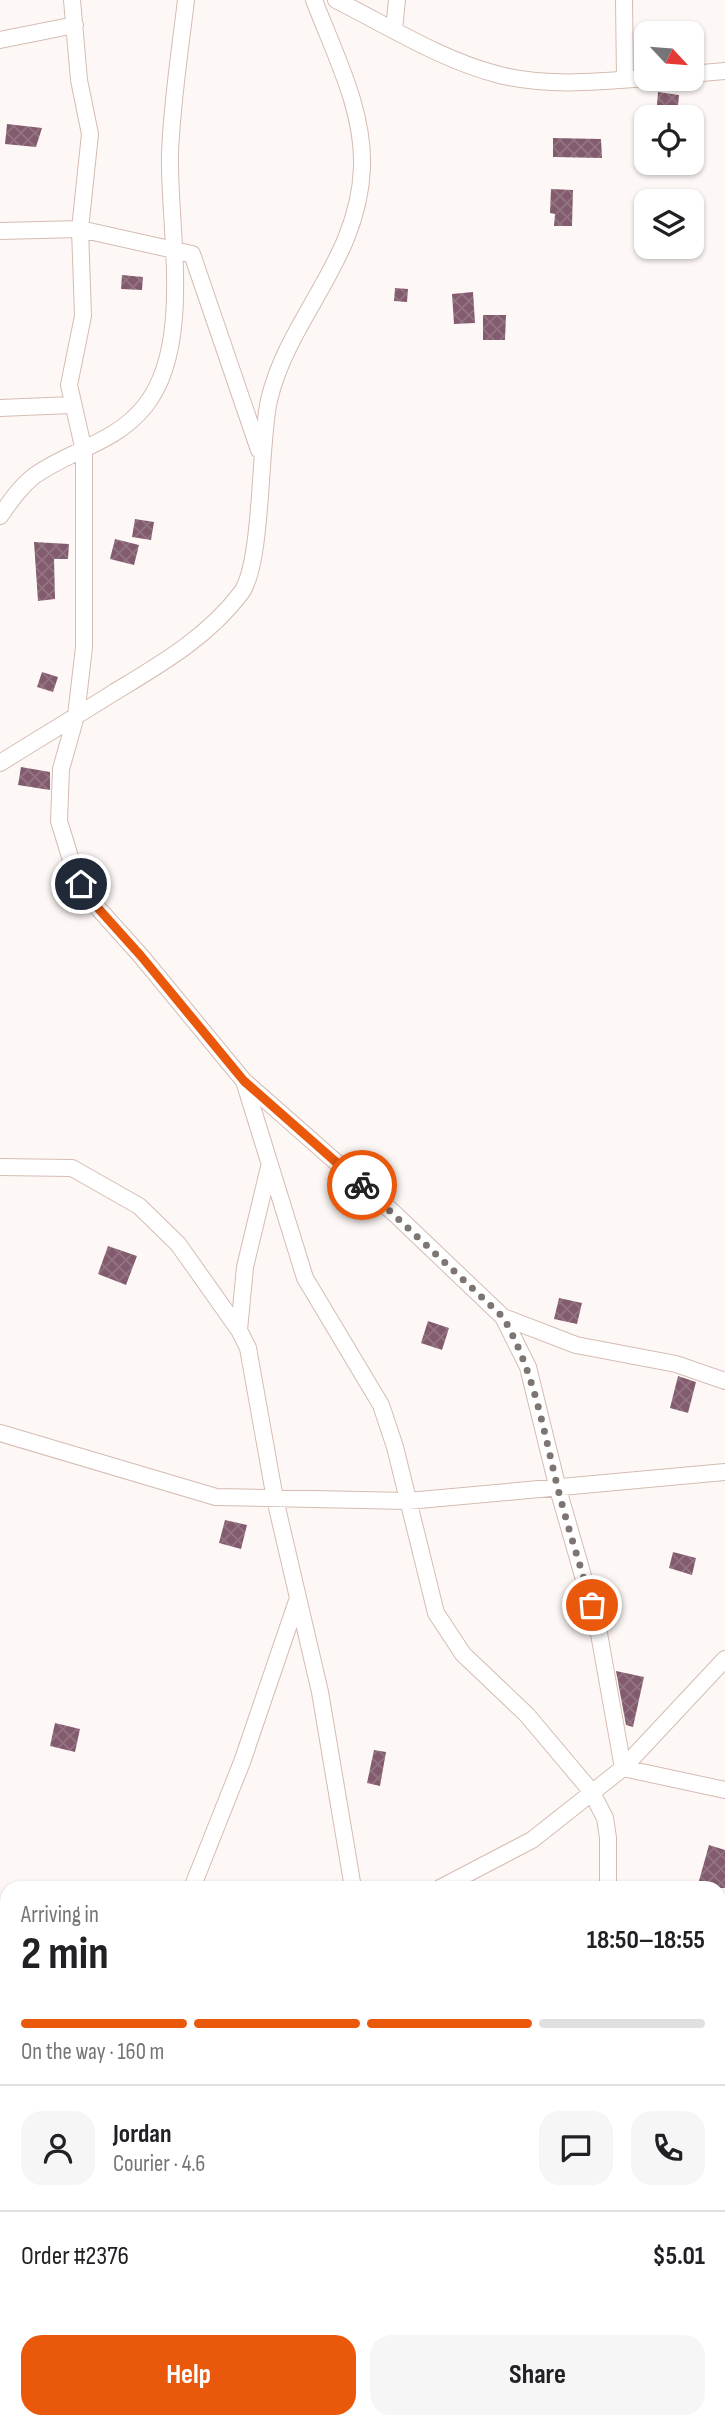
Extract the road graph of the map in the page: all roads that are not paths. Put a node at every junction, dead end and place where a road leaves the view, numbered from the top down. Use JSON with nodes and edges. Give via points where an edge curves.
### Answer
{"nodes":[{"id":1,"x":72,"y":0,"type":"edge"},
{"id":2,"x":186,"y":0,"type":"edge"},
{"id":3,"x":314,"y":0,"type":"edge"},
{"id":4,"x":336,"y":0,"type":"edge"},
{"id":5,"x":397,"y":0,"type":"edge"},
{"id":6,"x":624,"y":0,"type":"edge"},
{"id":7,"x":75,"y":25,"type":"junction"},
{"id":8,"x":394,"y":30,"type":"junction"},
{"id":9,"x":0,"y":40,"type":"edge"},
{"id":10,"x":725,"y":71,"type":"edge"},
{"id":11,"x":704,"y":73,"type":"edge"},
{"id":12,"x":625,"y":79,"type":"junction"},
{"id":13,"x":634,"y":79,"type":"edge"},
{"id":14,"x":80,"y":229,"type":"junction"},
{"id":15,"x":0,"y":231,"type":"edge"},
{"id":16,"x":175,"y":248,"type":"junction"},
{"id":17,"x":71,"y":405,"type":"junction"},
{"id":18,"x":0,"y":408,"type":"edge"},
{"id":19,"x":84,"y":451,"type":"junction"},
{"id":20,"x":261,"y":455,"type":"junction"},
{"id":21,"x":0,"y":516,"type":"edge"},
{"id":22,"x":76,"y":716,"type":"junction"},
{"id":23,"x":0,"y":763,"type":"edge"},
{"id":24,"x":244,"y":1081,"type":"junction"},
{"id":25,"x":269,"y":1165,"type":"junction"},
{"id":26,"x":0,"y":1167,"type":"edge"},
{"id":27,"x":503,"y":1317,"type":"junction"},
{"id":28,"x":239,"y":1330,"type":"junction"},
{"id":29,"x":725,"y":1381,"type":"edge"},
{"id":30,"x":0,"y":1433,"type":"edge"},
{"id":31,"x":725,"y":1472,"type":"edge"},
{"id":32,"x":558,"y":1489,"type":"junction"},
{"id":33,"x":275,"y":1499,"type":"junction"},
{"id":34,"x":408,"y":1501,"type":"junction"},
{"id":35,"x":298,"y":1598,"type":"junction"},
{"id":36,"x":725,"y":1659,"type":"edge"},
{"id":37,"x":623,"y":1768,"type":"junction"},
{"id":38,"x":725,"y":1790,"type":"edge"},
{"id":39,"x":591,"y":1791,"type":"junction"},
{"id":40,"x":195,"y":1881,"type":"edge"},
{"id":41,"x":352,"y":1881,"type":"edge"},
{"id":42,"x":453,"y":1881,"type":"edge"},
{"id":43,"x":608,"y":1881,"type":"edge"}],
"edges":[{"from":1,"to":7,"type":"street"},
{"from":2,"to":16,"type":"street","via":[[170,157]]},
{"from":3,"to":20,"type":"street","via":[[358,127],[360,198],[350,234],[276,372]]},
{"from":4,"to":8,"type":"street"},
{"from":5,"to":8,"type":"street"},
{"from":6,"to":12,"type":"street"},
{"from":7,"to":9,"type":"street"},
{"from":7,"to":14,"type":"street","via":[[79,80],[90,134]]},
{"from":8,"to":12,"type":"street","via":[[452,60],[498,75],[553,81]]},
{"from":10,"to":11,"type":"street"},
{"from":12,"to":13,"type":"street"},
{"from":14,"to":15,"type":"street"},
{"from":14,"to":16,"type":"street"},
{"from":14,"to":17,"type":"street","via":[[83,316],[69,385]]},
{"from":16,"to":19,"type":"street","via":[[173,326],[163,374],[146,405],[121,431]]},
{"from":16,"to":20,"type":"street","via":[[192,254],[197,263]]},
{"from":17,"to":18,"type":"street"},
{"from":17,"to":19,"type":"street"},
{"from":19,"to":21,"type":"street","via":[[34,476]]},
{"from":19,"to":22,"type":"street","via":[[84,647]]},
{"from":20,"to":22,"type":"street","via":[[252,564],[243,590],[219,619],[179,652]]},
{"from":22,"to":23,"type":"street"},
{"from":22,"to":24,"type":"street","via":[[61,769],[60,821],[74,870],[88,897]]},
{"from":24,"to":25,"type":"street"},
{"from":24,"to":27,"type":"street"},
{"from":25,"to":28,"type":"street","via":[[244,1267]]},
{"from":25,"to":34,"type":"street","via":[[305,1278],[381,1405]]},
{"from":26,"to":28,"type":"street","via":[[72,1168],[116,1190],[178,1244]]},
{"from":27,"to":29,"type":"street","via":[[576,1345],[676,1364]]},
{"from":27,"to":32,"type":"street","via":[[528,1367]]},
{"from":28,"to":33,"type":"street","via":[[252,1365]]},
{"from":30,"to":33,"type":"street","via":[[216,1497]]},
{"from":31,"to":32,"type":"street"},
{"from":32,"to":34,"type":"street"},
{"from":32,"to":37,"type":"street","via":[[598,1628]]},
{"from":33,"to":34,"type":"street"},
{"from":33,"to":35,"type":"street"},
{"from":34,"to":39,"type":"street","via":[[436,1613],[447,1633],[527,1715]]},
{"from":35,"to":40,"type":"street","via":[[242,1762]]},
{"from":35,"to":41,"type":"street","via":[[322,1704]]},
{"from":36,"to":37,"type":"street"},
{"from":37,"to":38,"type":"street"},
{"from":37,"to":39,"type":"street"},
{"from":39,"to":42,"type":"street","via":[[532,1840]]},
{"from":39,"to":43,"type":"street","via":[[608,1838]]}]}
